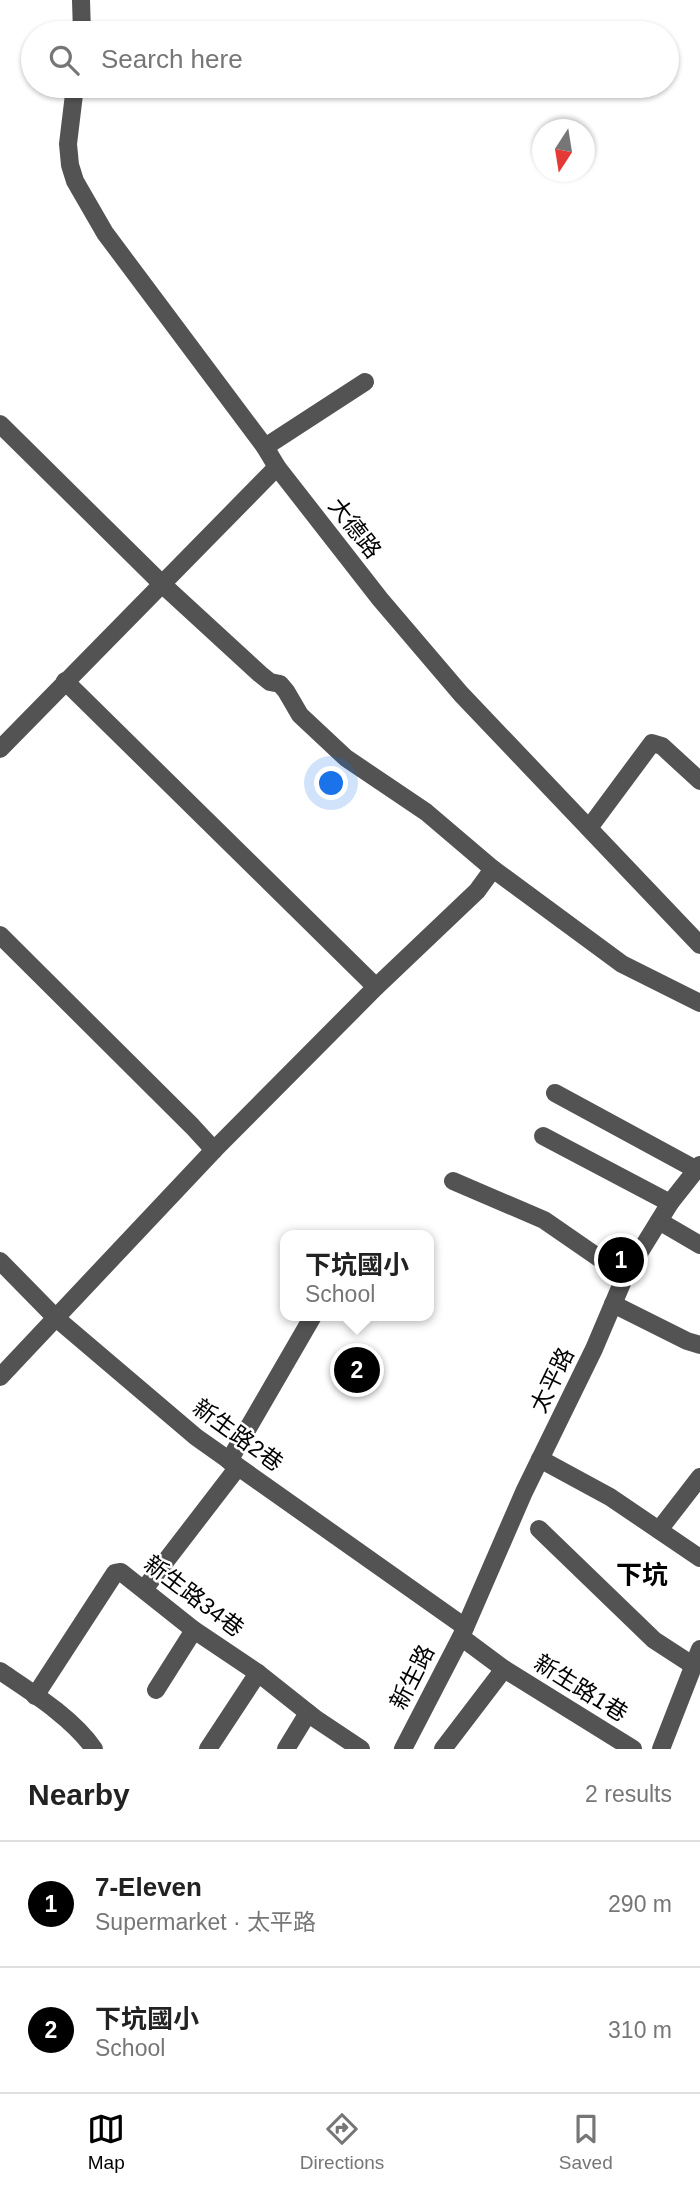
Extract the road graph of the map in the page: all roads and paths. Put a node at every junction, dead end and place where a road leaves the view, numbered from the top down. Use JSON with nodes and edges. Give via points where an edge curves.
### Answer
{"nodes":[{"id":1,"x":81,"y":0,"type":"edge"},
{"id":2,"x":82,"y":21,"type":"edge"},
{"id":3,"x":74,"y":98,"type":"edge"},
{"id":4,"x":365,"y":382,"type":"dead end"},
{"id":5,"x":0,"y":424,"type":"edge"},
{"id":6,"x":265,"y":447,"type":"junction"},
{"id":7,"x":277,"y":467,"type":"junction"},
{"id":8,"x":162,"y":584,"type":"junction"},
{"id":9,"x":65,"y":681,"type":"junction"},
{"id":10,"x":0,"y":749,"type":"edge"},
{"id":11,"x":700,"y":780,"type":"edge"},
{"id":12,"x":589,"y":828,"type":"junction"},
{"id":13,"x":493,"y":869,"type":"junction"},
{"id":14,"x":0,"y":935,"type":"edge"},
{"id":15,"x":700,"y":946,"type":"edge"},
{"id":16,"x":376,"y":986,"type":"junction"},
{"id":17,"x":700,"y":1003,"type":"edge"},
{"id":18,"x":555,"y":1093,"type":"dead end"},
{"id":19,"x":543,"y":1136,"type":"dead end"},
{"id":20,"x":214,"y":1150,"type":"junction"},
{"id":21,"x":697,"y":1167,"type":"edge"},
{"id":22,"x":453,"y":1181,"type":"dead end"},
{"id":23,"x":670,"y":1203,"type":"junction"},
{"id":24,"x":659,"y":1221,"type":"junction"},
{"id":25,"x":700,"y":1245,"type":"edge"},
{"id":26,"x":0,"y":1261,"type":"edge"},
{"id":27,"x":625,"y":1276,"type":"junction"},
{"id":28,"x":613,"y":1304,"type":"junction"},
{"id":29,"x":57,"y":1318,"type":"junction"},
{"id":30,"x":310,"y":1321,"type":"edge"},
{"id":31,"x":700,"y":1345,"type":"edge"},
{"id":32,"x":0,"y":1377,"type":"edge"},
{"id":33,"x":540,"y":1459,"type":"junction"},
{"id":34,"x":234,"y":1464,"type":"junction"},
{"id":35,"x":700,"y":1477,"type":"edge"},
{"id":36,"x":539,"y":1529,"type":"dead end"},
{"id":37,"x":659,"y":1530,"type":"junction"},
{"id":38,"x":700,"y":1558,"type":"edge"},
{"id":39,"x":145,"y":1588,"type":"junction"},
{"id":40,"x":194,"y":1630,"type":"junction"},
{"id":41,"x":463,"y":1632,"type":"junction"},
{"id":42,"x":697,"y":1658,"type":"edge"},
{"id":43,"x":503,"y":1669,"type":"junction"},
{"id":44,"x":0,"y":1671,"type":"edge"},
{"id":45,"x":258,"y":1674,"type":"junction"},
{"id":46,"x":156,"y":1690,"type":"dead end"},
{"id":47,"x":35,"y":1696,"type":"junction"},
{"id":48,"x":309,"y":1713,"type":"junction"},
{"id":49,"x":94,"y":1749,"type":"edge"},
{"id":50,"x":208,"y":1749,"type":"edge"},
{"id":51,"x":286,"y":1749,"type":"edge"},
{"id":52,"x":361,"y":1749,"type":"edge"},
{"id":53,"x":403,"y":1749,"type":"edge"},
{"id":54,"x":443,"y":1749,"type":"edge"},
{"id":55,"x":633,"y":1749,"type":"edge"},
{"id":56,"x":661,"y":1749,"type":"edge"}],
"edges":[{"from":1,"to":2,"type":"street"},
{"from":3,"to":6,"type":"street","name":"大德路","via":[[68,144],[75,181],[105,233]]},
{"from":4,"to":6,"type":"street"},
{"from":5,"to":8,"type":"street"},
{"from":6,"to":7,"type":"street","name":"大德路"},
{"from":7,"to":8,"type":"street"},
{"from":7,"to":12,"type":"street","name":"大德路","via":[[461,694]]},
{"from":8,"to":9,"type":"street"},
{"from":8,"to":13,"type":"street","via":[[260,674],[280,684],[300,715],[346,758],[426,812]]},
{"from":9,"to":10,"type":"street"},
{"from":9,"to":16,"type":"street"},
{"from":11,"to":12,"type":"street","via":[[662,746],[652,743]]},
{"from":12,"to":15,"type":"street","name":"大德路"},
{"from":13,"to":16,"type":"street","via":[[477,891]]},
{"from":13,"to":17,"type":"street","via":[[622,964]]},
{"from":14,"to":20,"type":"street"},
{"from":16,"to":20,"type":"street"},
{"from":18,"to":21,"type":"street"},
{"from":19,"to":23,"type":"street"},
{"from":20,"to":29,"type":"street"},
{"from":21,"to":23,"type":"street","name":"太平路"},
{"from":22,"to":27,"type":"street","via":[[544,1220]]},
{"from":23,"to":24,"type":"street","name":"太平路"},
{"from":24,"to":25,"type":"street"},
{"from":24,"to":27,"type":"street","name":"太平路"},
{"from":26,"to":29,"type":"street","name":"新生路2巷"},
{"from":27,"to":28,"type":"street","name":"太平路"},
{"from":28,"to":31,"type":"street"},
{"from":28,"to":33,"type":"street","name":"太平路"},
{"from":29,"to":32,"type":"street"},
{"from":29,"to":34,"type":"street","name":"新生路2巷","via":[[152,1401]]},
{"from":30,"to":34,"type":"street"},
{"from":33,"to":37,"type":"street"},
{"from":33,"to":41,"type":"street","name":"太平路"},
{"from":34,"to":39,"type":"street"},
{"from":34,"to":41,"type":"street","name":"新生路2巷"},
{"from":35,"to":37,"type":"street"},
{"from":36,"to":42,"type":"street","via":[[654,1640]]},
{"from":37,"to":38,"type":"street"},
{"from":39,"to":40,"type":"street","name":"新生路34巷"},
{"from":39,"to":47,"type":"street","name":"新生路34巷","via":[[127,1574],[116,1573]]},
{"from":40,"to":45,"type":"street","name":"新生路34巷"},
{"from":40,"to":46,"type":"street"},
{"from":41,"to":43,"type":"street","name":"新生路1巷"},
{"from":41,"to":53,"type":"street","name":"新生路"},
{"from":42,"to":56,"type":"street"},
{"from":43,"to":54,"type":"street","name":"新生路1巷"},
{"from":43,"to":55,"type":"street","name":"新生路1巷"},
{"from":44,"to":47,"type":"street"},
{"from":45,"to":48,"type":"street","name":"新生路34巷"},
{"from":45,"to":50,"type":"street"},
{"from":47,"to":49,"type":"street","via":[[87,1738]]},
{"from":48,"to":51,"type":"street"},
{"from":48,"to":52,"type":"street","name":"新生路34巷"}]}
